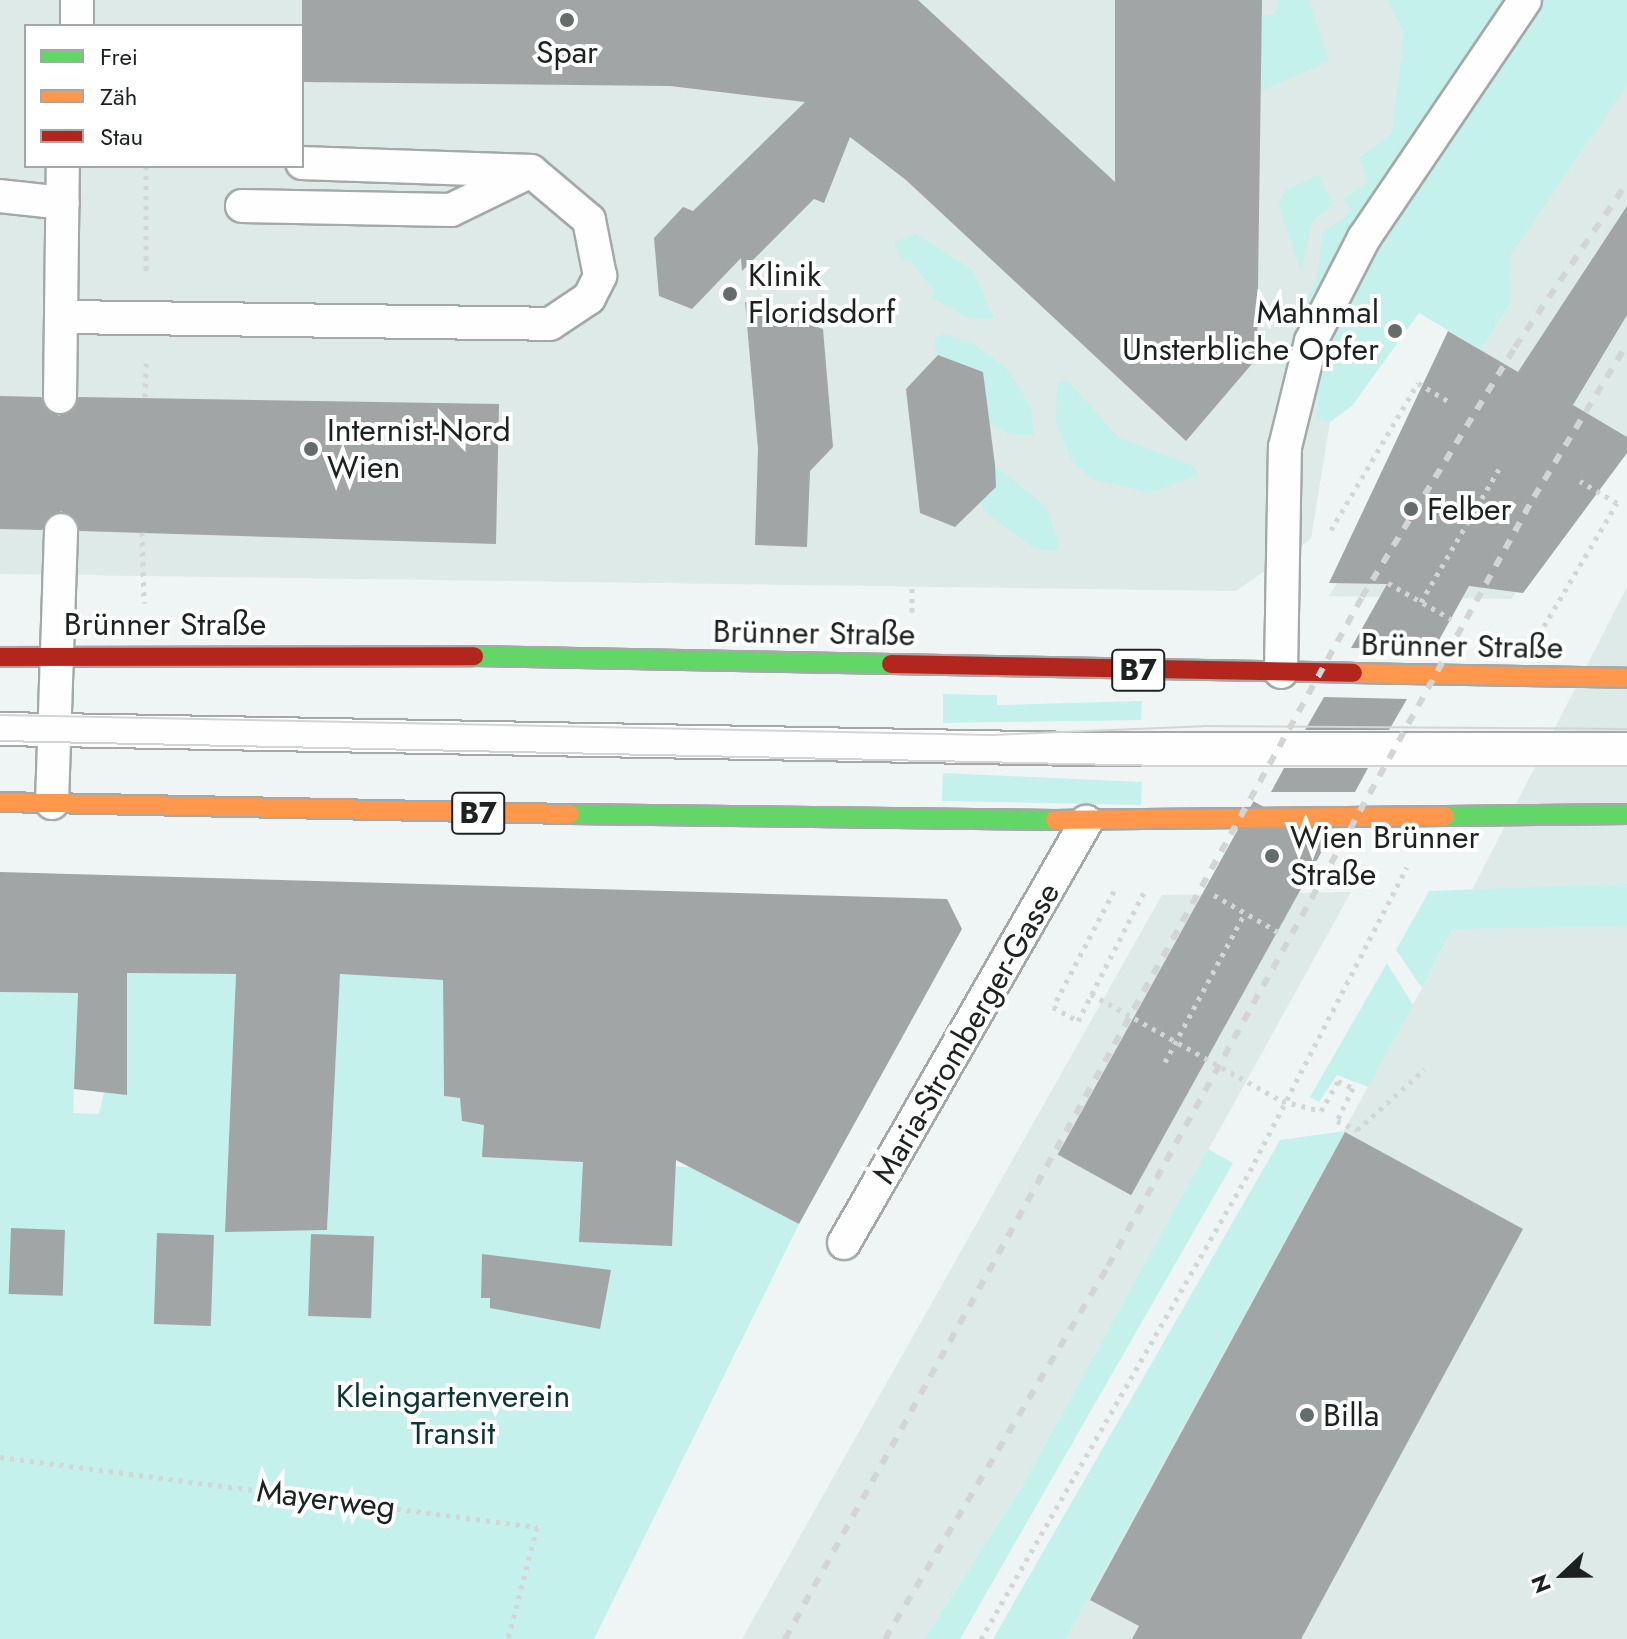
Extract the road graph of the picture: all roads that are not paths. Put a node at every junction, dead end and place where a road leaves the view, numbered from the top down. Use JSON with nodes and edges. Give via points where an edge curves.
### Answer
{"nodes":[{"id":1,"x":77,"y":0,"type":"edge"},
{"id":2,"x":1525,"y":0,"type":"edge"},
{"id":3,"x":77,"y":24,"type":"edge"},
{"id":4,"x":304,"y":163,"type":"edge"},
{"id":5,"x":63,"y":168,"type":"edge"},
{"id":6,"x":531,"y":171,"type":"junction"},
{"id":7,"x":0,"y":196,"type":"edge"},
{"id":8,"x":63,"y":203,"type":"junction"},
{"id":9,"x":242,"y":206,"type":"dead end"},
{"id":10,"x":63,"y":317,"type":"junction"},
{"id":11,"x":60,"y":397,"type":"dead end"},
{"id":12,"x":61,"y":530,"type":"dead end"},
{"id":13,"x":56,"y":654,"type":"junction"},
{"id":14,"x":0,"y":657,"type":"edge"},
{"id":15,"x":1281,"y":672,"type":"junction"},
{"id":16,"x":1627,"y":678,"type":"edge"},
{"id":17,"x":0,"y":729,"type":"edge"},
{"id":18,"x":54,"y":729,"type":"junction"},
{"id":19,"x":1627,"y":749,"type":"edge"},
{"id":20,"x":0,"y":802,"type":"edge"},
{"id":21,"x":52,"y":803,"type":"junction"},
{"id":22,"x":1627,"y":814,"type":"edge"},
{"id":23,"x":1086,"y":822,"type":"junction"},
{"id":24,"x":844,"y":1243,"type":"dead end"}],
"edges":[{"from":1,"to":3,"type":"lane"},
{"from":2,"to":15,"type":"lane","via":[[1364,238],[1311,341],[1285,447]]},
{"from":4,"to":6,"type":"lane"},
{"from":5,"to":8,"type":"lane"},
{"from":6,"to":9,"type":"lane","via":[[451,210]]},
{"from":6,"to":10,"type":"lane","via":[[589,220],[600,250],[600,276],[589,298],[550,324]]},
{"from":7,"to":8,"type":"lane"},
{"from":8,"to":10,"type":"lane"},
{"from":10,"to":11,"type":"lane"},
{"from":12,"to":13,"type":"lane"},
{"from":13,"to":14,"type":"main road","name":"Brünner Straße","number":"B7"},
{"from":13,"to":15,"type":"main road","name":"Brünner Straße","number":"B7"},
{"from":13,"to":18,"type":"lane"},
{"from":15,"to":16,"type":"main road","name":"Brünner Straße","number":"B7"},
{"from":17,"to":18,"type":"lane"},
{"from":18,"to":19,"type":"lane","via":[[1083,749]]},
{"from":18,"to":21,"type":"lane"},
{"from":20,"to":21,"type":"main road","number":"B7"},
{"from":21,"to":23,"type":"main road","number":"B7"},
{"from":22,"to":23,"type":"main road","number":"B7"},
{"from":23,"to":24,"type":"lane","name":"Maria-Stromberger-Gasse"}]}
